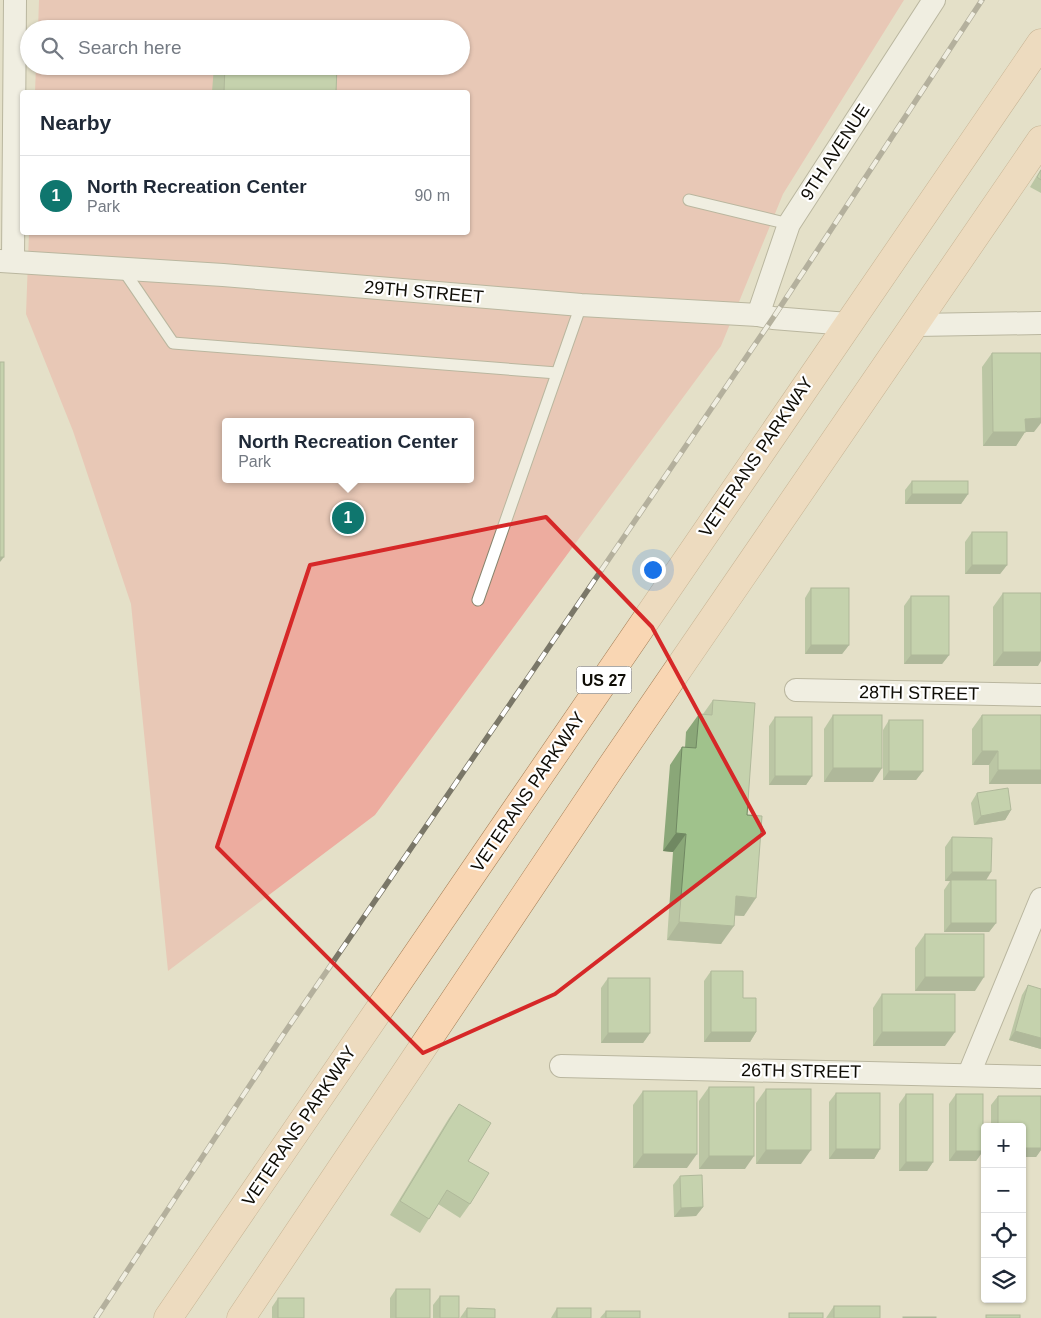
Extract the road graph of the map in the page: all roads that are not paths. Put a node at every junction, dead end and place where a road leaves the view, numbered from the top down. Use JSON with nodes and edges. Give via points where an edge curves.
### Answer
{"nodes":[{"id":1,"x":15,"y":0,"type":"edge"},
{"id":2,"x":934,"y":0,"type":"edge"},
{"id":3,"x":1041,"y":43,"type":"edge"},
{"id":4,"x":1041,"y":140,"type":"edge"},
{"id":5,"x":689,"y":200,"type":"dead end"},
{"id":6,"x":789,"y":224,"type":"junction"},
{"id":7,"x":6,"y":261,"type":"edge"},
{"id":8,"x":122,"y":268,"type":"junction"},
{"id":9,"x":581,"y":305,"type":"junction"},
{"id":10,"x":758,"y":314,"type":"junction"},
{"id":11,"x":1041,"y":323,"type":"edge"},
{"id":12,"x":848,"y":324,"type":"junction"},
{"id":13,"x":916,"y":325,"type":"junction"},
{"id":14,"x":557,"y":373,"type":"junction"},
{"id":15,"x":478,"y":600,"type":"dead end"},
{"id":16,"x":796,"y":690,"type":"dead end"},
{"id":17,"x":1041,"y":696,"type":"edge"},
{"id":18,"x":1041,"y":899,"type":"edge"},
{"id":19,"x":561,"y":1066,"type":"dead end"},
{"id":20,"x":969,"y":1074,"type":"junction"},
{"id":21,"x":1041,"y":1077,"type":"edge"},
{"id":22,"x":168,"y":1318,"type":"edge"},
{"id":23,"x":241,"y":1318,"type":"edge"}],
"edges":[{"from":1,"to":7,"type":"street"},
{"from":2,"to":6,"type":"street","name":"9TH AVENUE"},
{"from":3,"to":12,"type":"main road","name":"VETERANS PARKWAY","number":"US 27"},
{"from":4,"to":13,"type":"main road","number":"US 27"},
{"from":5,"to":6,"type":"lane"},
{"from":6,"to":10,"type":"street","name":"9TH AVENUE"},
{"from":7,"to":8,"type":"street","name":"29TH STREET"},
{"from":8,"to":9,"type":"street","name":"29TH STREET"},
{"from":8,"to":14,"type":"lane","via":[[173,343]]},
{"from":9,"to":10,"type":"street","name":"29TH STREET"},
{"from":9,"to":14,"type":"lane"},
{"from":10,"to":12,"type":"street","name":"29TH STREET"},
{"from":11,"to":13,"type":"street"},
{"from":12,"to":22,"type":"main road","name":"VETERANS PARKWAY","number":"US 27"},
{"from":13,"to":23,"type":"main road","number":"US 27","via":[[611,767]]},
{"from":14,"to":15,"type":"lane"},
{"from":16,"to":17,"type":"street","name":"28TH STREET"},
{"from":18,"to":20,"type":"street"},
{"from":19,"to":20,"type":"street","name":"26TH STREET"},
{"from":20,"to":21,"type":"street","name":"26TH STREET"}]}
